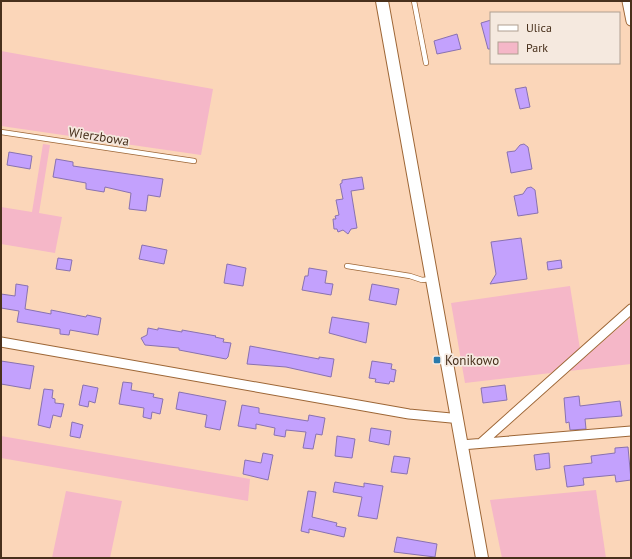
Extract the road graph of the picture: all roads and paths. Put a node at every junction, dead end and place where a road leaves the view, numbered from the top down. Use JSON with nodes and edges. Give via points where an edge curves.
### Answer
{"nodes":[{"id":1,"x":382,"y":1,"type":"edge"},
{"id":2,"x":414,"y":1,"type":"edge"},
{"id":3,"x":627,"y":1,"type":"edge"},
{"id":4,"x":631,"y":20,"type":"edge"},
{"id":5,"x":426,"y":63,"type":"dead end"},
{"id":6,"x":1,"y":132,"type":"edge"},
{"id":7,"x":194,"y":161,"type":"dead end"},
{"id":8,"x":347,"y":266,"type":"dead end"},
{"id":9,"x":432,"y":279,"type":"junction"},
{"id":10,"x":631,"y":309,"type":"edge"},
{"id":11,"x":1,"y":342,"type":"edge"},
{"id":12,"x":456,"y":417,"type":"junction"},
{"id":13,"x":631,"y":431,"type":"edge"},
{"id":14,"x":481,"y":443,"type":"junction"},
{"id":15,"x":461,"y":445,"type":"junction"},
{"id":16,"x":482,"y":558,"type":"edge"}],
"edges":[{"from":1,"to":9,"type":"main road"},
{"from":2,"to":5,"type":"lane"},
{"from":3,"to":4,"type":"street"},
{"from":6,"to":7,"type":"lane","name":"Wierzbowa"},
{"from":8,"to":9,"type":"lane","via":[[422,280]]},
{"from":9,"to":12,"type":"main road"},
{"from":10,"to":14,"type":"street"},
{"from":11,"to":12,"type":"street","via":[[409,414]]},
{"from":12,"to":15,"type":"main road"},
{"from":13,"to":14,"type":"street"},
{"from":14,"to":15,"type":"street"},
{"from":15,"to":16,"type":"main road"}]}
